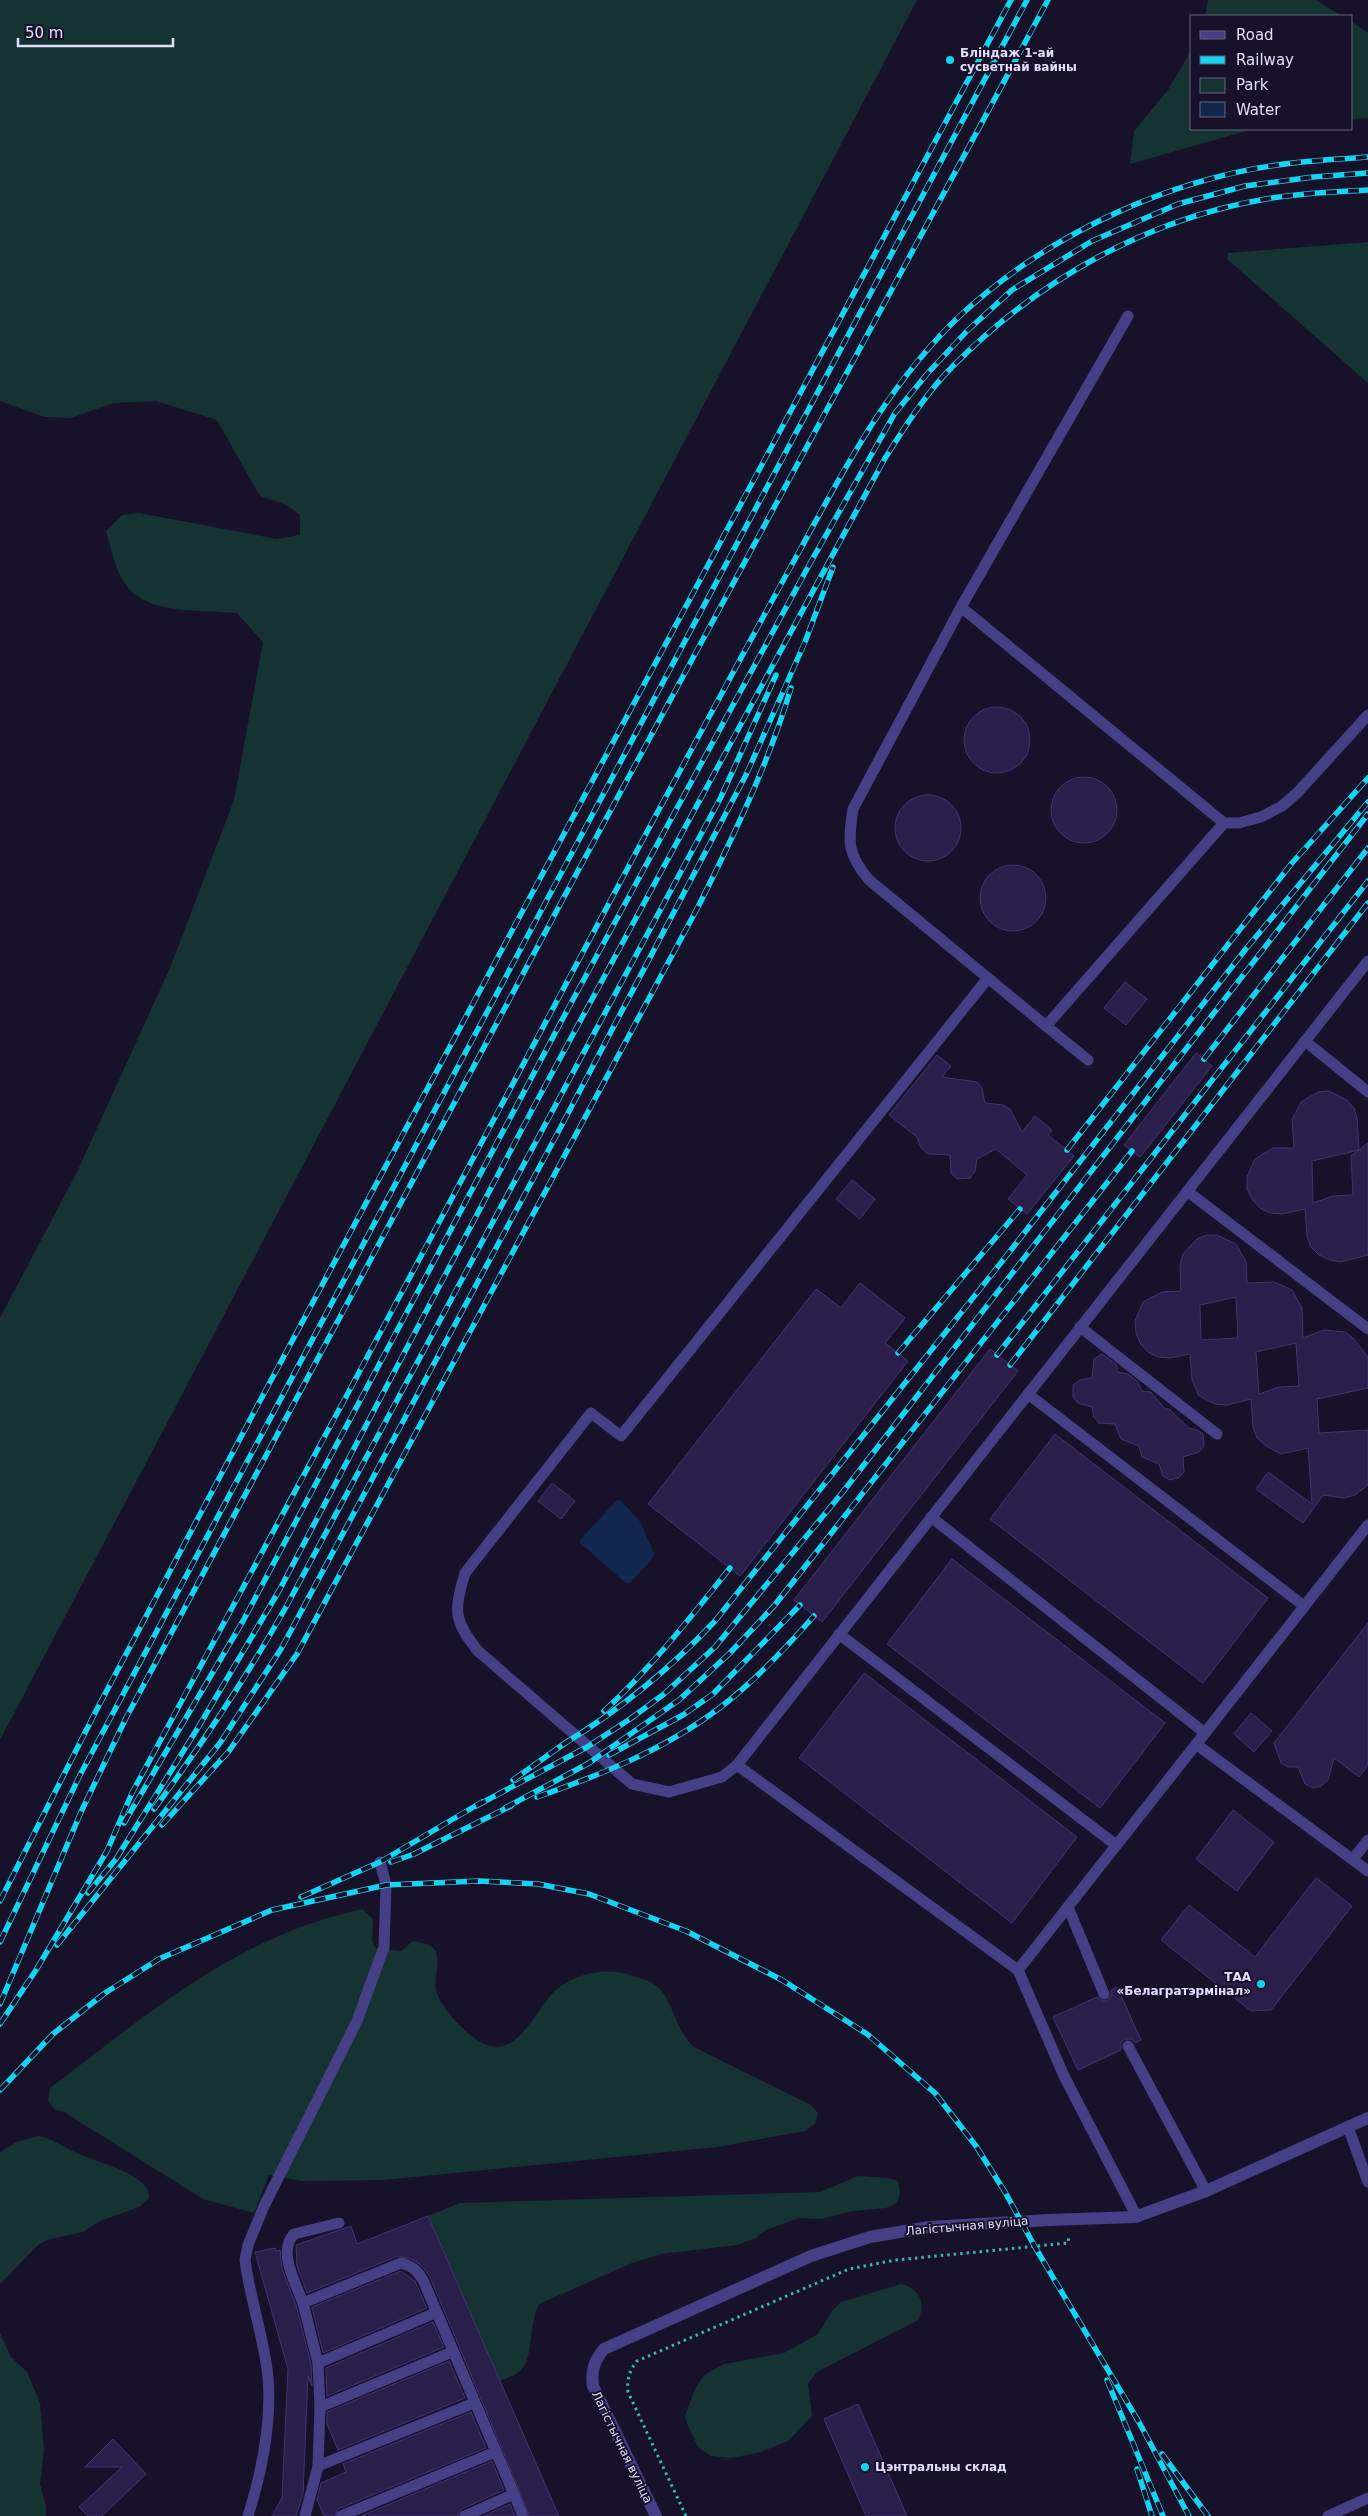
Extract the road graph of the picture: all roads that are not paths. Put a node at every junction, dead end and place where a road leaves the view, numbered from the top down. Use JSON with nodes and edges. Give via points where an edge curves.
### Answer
{"nodes":[{"id":1,"x":1128,"y":316,"type":"dead end"},
{"id":2,"x":961,"y":607,"type":"junction"},
{"id":3,"x":1368,"y":715,"type":"edge"},
{"id":4,"x":1224,"y":823,"type":"junction"},
{"id":5,"x":1368,"y":961,"type":"edge"},
{"id":6,"x":988,"y":978,"type":"junction"},
{"id":7,"x":1046,"y":1026,"type":"junction"},
{"id":8,"x":1305,"y":1041,"type":"junction"},
{"id":9,"x":1088,"y":1060,"type":"dead end"},
{"id":10,"x":1368,"y":1092,"type":"edge"},
{"id":11,"x":1187,"y":1191,"type":"junction"},
{"id":12,"x":1080,"y":1327,"type":"junction"},
{"id":13,"x":1368,"y":1329,"type":"edge"},
{"id":14,"x":1028,"y":1394,"type":"junction"},
{"id":15,"x":1217,"y":1434,"type":"dead end"},
{"id":16,"x":931,"y":1517,"type":"junction"},
{"id":17,"x":1368,"y":1525,"type":"edge"},
{"id":18,"x":1304,"y":1606,"type":"junction"},
{"id":19,"x":839,"y":1634,"type":"junction"},
{"id":20,"x":1205,"y":1733,"type":"junction"},
{"id":21,"x":1196,"y":1744,"type":"junction"},
{"id":22,"x":737,"y":1765,"type":"junction"},
{"id":23,"x":1368,"y":1840,"type":"edge"},
{"id":24,"x":1116,"y":1845,"type":"junction"},
{"id":25,"x":1353,"y":1859,"type":"junction"},
{"id":26,"x":380,"y":1862,"type":"dead end"},
{"id":27,"x":1368,"y":1871,"type":"edge"},
{"id":28,"x":1068,"y":1907,"type":"junction"},
{"id":29,"x":1018,"y":1970,"type":"junction"},
{"id":30,"x":1104,"y":1994,"type":"dead end"},
{"id":31,"x":1128,"y":2046,"type":"dead end"},
{"id":32,"x":1368,"y":2118,"type":"edge"},
{"id":33,"x":1348,"y":2127,"type":"junction"},
{"id":34,"x":1368,"y":2182,"type":"edge"},
{"id":35,"x":1206,"y":2191,"type":"junction"},
{"id":36,"x":1137,"y":2217,"type":"junction"},
{"id":37,"x":339,"y":2223,"type":"dead end"},
{"id":38,"x":303,"y":2303,"type":"junction"},
{"id":39,"x":435,"y":2312,"type":"junction"},
{"id":40,"x":452,"y":2352,"type":"junction"},
{"id":41,"x":318,"y":2363,"type":"junction"},
{"id":42,"x":474,"y":2403,"type":"junction"},
{"id":43,"x":320,"y":2407,"type":"junction"},
{"id":44,"x":495,"y":2452,"type":"junction"},
{"id":45,"x":318,"y":2466,"type":"junction"},
{"id":46,"x":514,"y":2494,"type":"junction"},
{"id":47,"x":1368,"y":2498,"type":"edge"},
{"id":48,"x":248,"y":2516,"type":"edge"},
{"id":49,"x":305,"y":2516,"type":"edge"},
{"id":50,"x":341,"y":2516,"type":"edge"},
{"id":51,"x":465,"y":2516,"type":"edge"},
{"id":52,"x":523,"y":2516,"type":"edge"},
{"id":53,"x":656,"y":2516,"type":"edge"},
{"id":54,"x":1328,"y":2516,"type":"edge"}],
"edges":[{"from":1,"to":2,"type":"lane"},
{"from":2,"to":4,"type":"lane"},
{"from":2,"to":6,"type":"lane","via":[[853,809],[848,840],[855,864],[869,880]]},
{"from":3,"to":4,"type":"lane","via":[[1282,806],[1261,818]]},
{"from":4,"to":7,"type":"lane"},
{"from":5,"to":8,"type":"lane"},
{"from":6,"to":7,"type":"lane"},
{"from":6,"to":22,"type":"lane","via":[[621,1436],[591,1413],[465,1573],[459,1594],[461,1630],[478,1651],[632,1784],[669,1792],[722,1777]]},
{"from":7,"to":9,"type":"lane"},
{"from":8,"to":10,"type":"lane"},
{"from":8,"to":11,"type":"lane"},
{"from":11,"to":12,"type":"lane"},
{"from":11,"to":13,"type":"lane"},
{"from":12,"to":14,"type":"lane"},
{"from":12,"to":15,"type":"lane"},
{"from":14,"to":16,"type":"lane"},
{"from":14,"to":18,"type":"lane"},
{"from":16,"to":19,"type":"lane"},
{"from":16,"to":20,"type":"lane"},
{"from":17,"to":18,"type":"lane"},
{"from":18,"to":20,"type":"lane"},
{"from":19,"to":22,"type":"lane"},
{"from":19,"to":24,"type":"lane"},
{"from":20,"to":21,"type":"lane"},
{"from":21,"to":24,"type":"lane"},
{"from":21,"to":25,"type":"lane"},
{"from":22,"to":29,"type":"lane"},
{"from":23,"to":25,"type":"lane"},
{"from":24,"to":28,"type":"lane"},
{"from":25,"to":27,"type":"lane"},
{"from":26,"to":48,"type":"lane","via":[[386,1885],[384,1947],[357,2021],[279,2175],[248,2245],[245,2260],[268,2375],[269,2417]]},
{"from":28,"to":29,"type":"lane"},
{"from":28,"to":30,"type":"lane"},
{"from":29,"to":36,"type":"lane","via":[[1064,2076]]},
{"from":31,"to":35,"type":"lane"},
{"from":32,"to":33,"type":"street","name":"Лагістычная вуліца"},
{"from":33,"to":34,"type":"lane"},
{"from":33,"to":35,"type":"street","name":"Лагістычная вуліца"},
{"from":35,"to":36,"type":"street","name":"Лагістычная вуліца"},
{"from":36,"to":53,"type":"street","name":"Лагістычная вуліца","via":[[929,2228],[870,2237],[811,2256],[604,2349],[596,2358],[591,2373],[593,2386]]},
{"from":37,"to":38,"type":"lane","via":[[294,2234],[287,2244],[288,2261]]},
{"from":38,"to":39,"type":"lane","via":[[401,2264],[418,2271]]},
{"from":38,"to":41,"type":"lane"},
{"from":39,"to":40,"type":"lane"},
{"from":39,"to":41,"type":"lane"},
{"from":40,"to":42,"type":"lane"},
{"from":40,"to":43,"type":"lane"},
{"from":41,"to":43,"type":"lane"},
{"from":42,"to":44,"type":"lane"},
{"from":42,"to":45,"type":"lane"},
{"from":43,"to":45,"type":"lane"},
{"from":44,"to":46,"type":"lane"},
{"from":44,"to":50,"type":"lane"},
{"from":45,"to":49,"type":"lane"},
{"from":46,"to":51,"type":"lane"},
{"from":46,"to":52,"type":"lane"},
{"from":47,"to":54,"type":"lane"}]}
